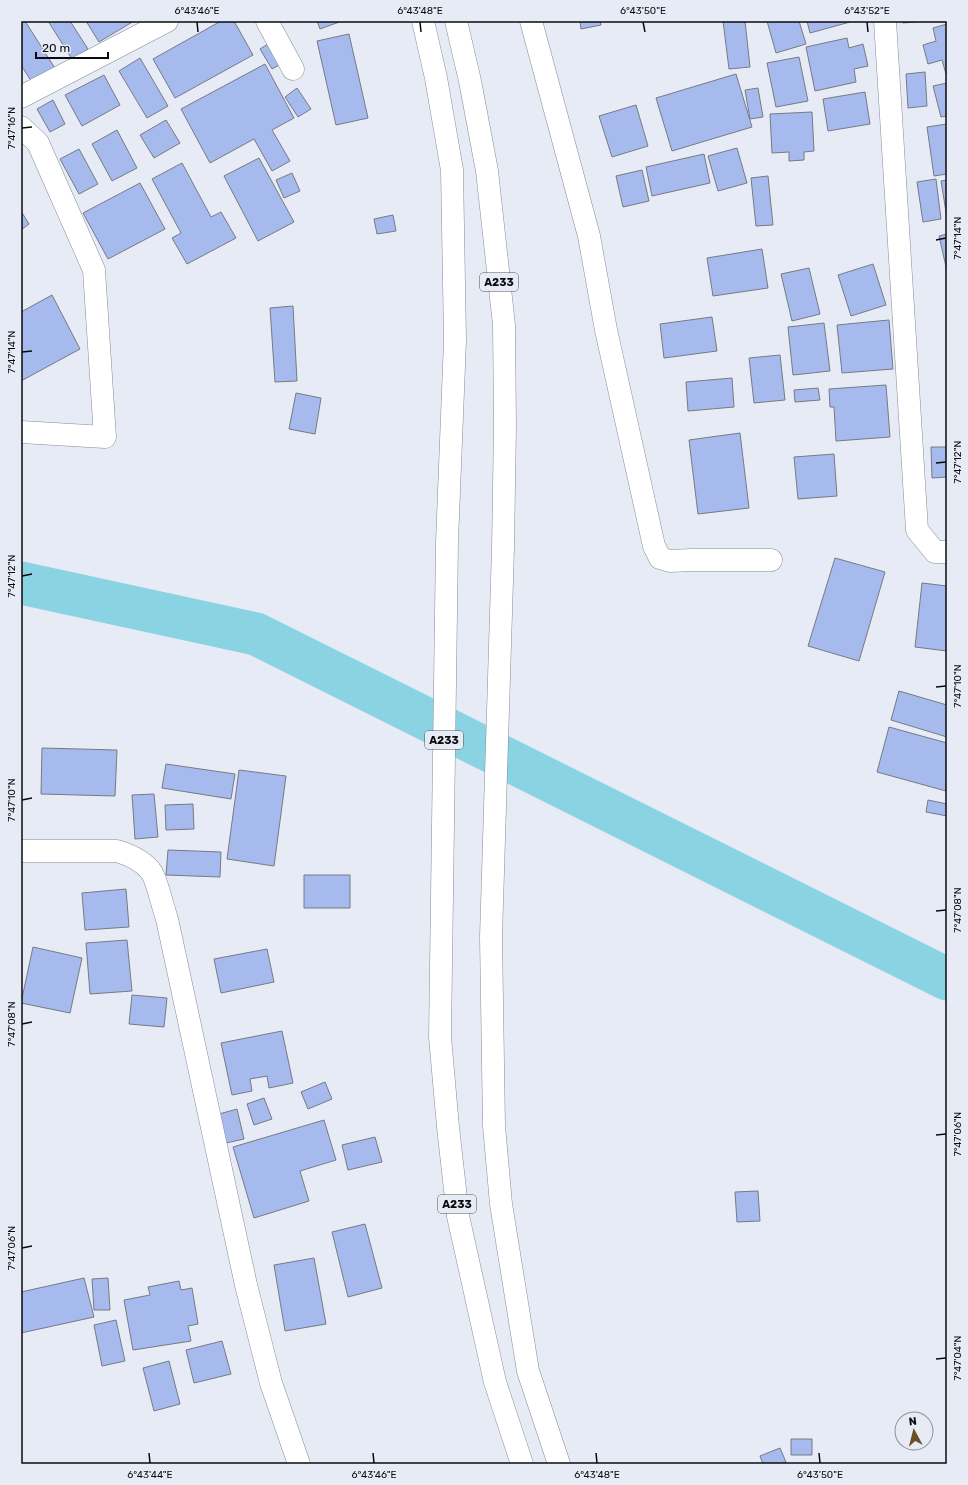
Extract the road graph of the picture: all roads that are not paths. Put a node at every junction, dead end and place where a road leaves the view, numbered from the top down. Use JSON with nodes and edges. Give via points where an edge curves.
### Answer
{"nodes":[{"id":1,"x":166,"y":21,"type":"edge"},
{"id":2,"x":267,"y":21,"type":"edge"},
{"id":3,"x":423,"y":21,"type":"edge"},
{"id":4,"x":456,"y":21,"type":"edge"},
{"id":5,"x":531,"y":21,"type":"edge"},
{"id":6,"x":885,"y":21,"type":"edge"},
{"id":7,"x":293,"y":69,"type":"dead end"},
{"id":8,"x":21,"y":97,"type":"edge"},
{"id":9,"x":21,"y":127,"type":"edge"},
{"id":10,"x":21,"y":432,"type":"edge"},
{"id":11,"x":947,"y":552,"type":"edge"},
{"id":12,"x":771,"y":560,"type":"dead end"},
{"id":13,"x":21,"y":851,"type":"edge"},
{"id":14,"x":299,"y":1464,"type":"edge"},
{"id":15,"x":522,"y":1464,"type":"edge"},
{"id":16,"x":559,"y":1464,"type":"edge"}],
"edges":[{"from":1,"to":8,"type":"main road"},
{"from":2,"to":7,"type":"main road"},
{"from":3,"to":15,"type":"main road","number":"A233","via":[[452,170],[455,340],[447,542],[440,1036],[458,1216],[495,1382]]},
{"from":4,"to":16,"type":"main road","number":"A233","via":[[487,171],[504,325],[503,548],[491,937],[494,1126],[501,1204],[528,1371]]},
{"from":5,"to":12,"type":"main road","via":[[589,236],[606,330],[654,546],[660,558],[670,561]]},
{"from":6,"to":11,"type":"main road","via":[[917,530],[935,552]]},
{"from":9,"to":10,"type":"main road","via":[[38,144],[94,270],[105,437]]},
{"from":13,"to":14,"type":"main road","via":[[118,851],[141,862],[152,873],[167,918],[246,1285],[271,1383]]}]}
